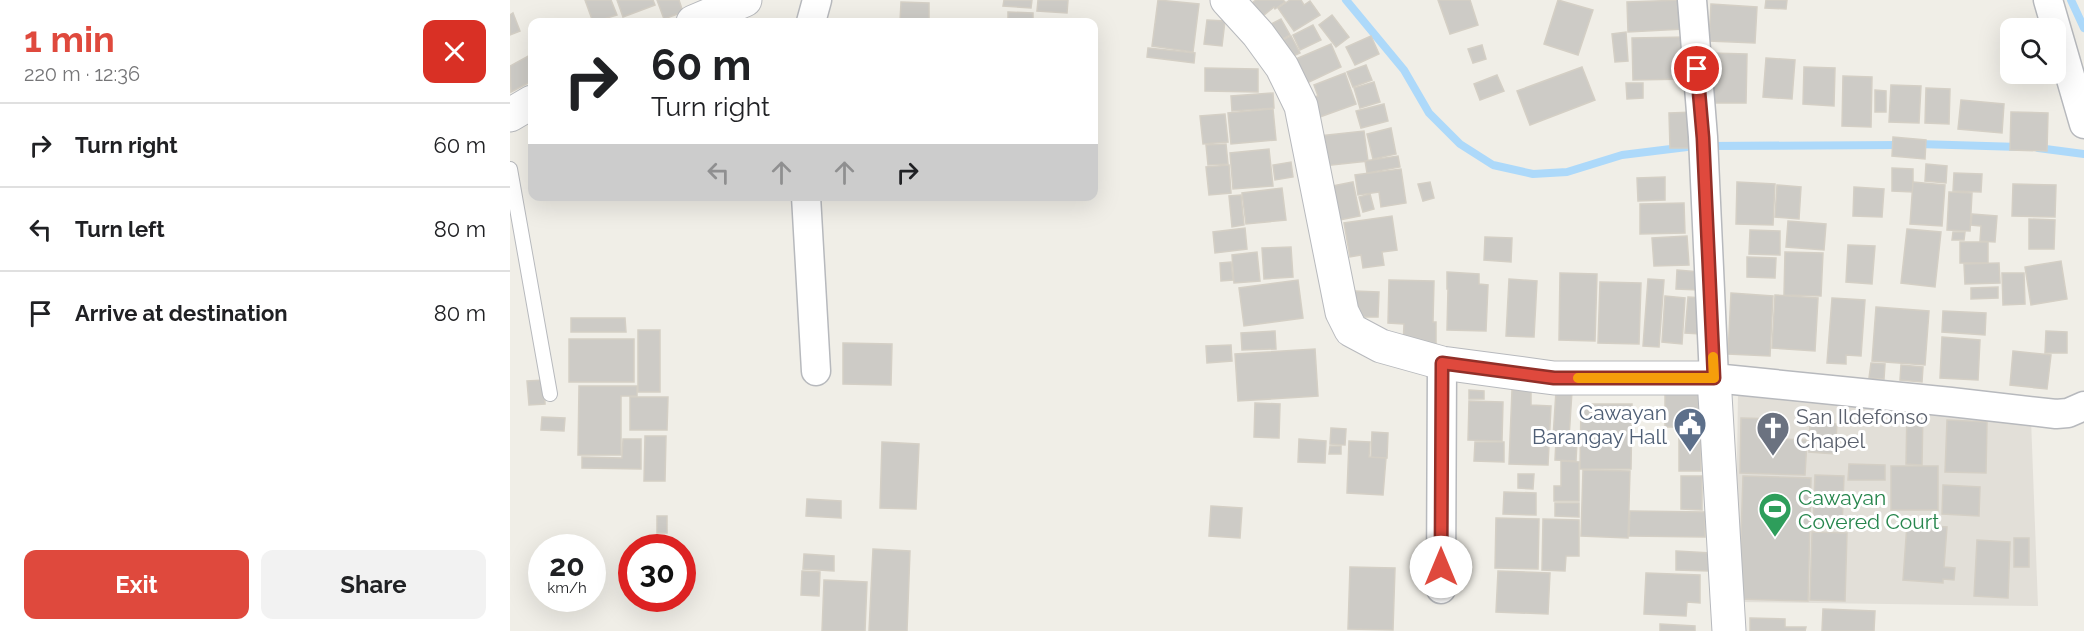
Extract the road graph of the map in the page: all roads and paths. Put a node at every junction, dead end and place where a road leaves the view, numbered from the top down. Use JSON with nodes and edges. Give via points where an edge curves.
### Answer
{"nodes":[{"id":1,"x":745,"y":0,"type":"edge"},
{"id":2,"x":817,"y":0,"type":"edge"},
{"id":3,"x":1227,"y":0,"type":"edge"},
{"id":4,"x":1692,"y":0,"type":"edge"},
{"id":5,"x":2048,"y":0,"type":"edge"},
{"id":6,"x":702,"y":18,"type":"edge"},
{"id":7,"x":813,"y":18,"type":"edge"},
{"id":8,"x":528,"y":104,"type":"edge"},
{"id":9,"x":510,"y":115,"type":"edge"},
{"id":10,"x":2084,"y":124,"type":"edge"},
{"id":11,"x":510,"y":169,"type":"edge"},
{"id":12,"x":806,"y":201,"type":"edge"},
{"id":13,"x":1442,"y":363,"type":"junction"},
{"id":14,"x":816,"y":371,"type":"dead end"},
{"id":15,"x":1714,"y":378,"type":"junction"},
{"id":16,"x":550,"y":394,"type":"dead end"},
{"id":17,"x":2084,"y":406,"type":"edge"},
{"id":18,"x":1441,"y":589,"type":"dead end"},
{"id":19,"x":1729,"y":631,"type":"edge"}],
"edges":[{"from":1,"to":6,"type":"street"},
{"from":2,"to":7,"type":"street"},
{"from":3,"to":13,"type":"street","via":[[1282,67],[1301,106],[1342,312],[1351,330],[1381,346]]},
{"from":4,"to":15,"type":"street"},
{"from":5,"to":10,"type":"street"},
{"from":8,"to":9,"type":"street"},
{"from":11,"to":16,"type":"lane"},
{"from":12,"to":14,"type":"street"},
{"from":13,"to":15,"type":"street","via":[[1554,378]]},
{"from":13,"to":18,"type":"street"},
{"from":15,"to":17,"type":"street","via":[[2056,414]]},
{"from":15,"to":19,"type":"street"}]}
